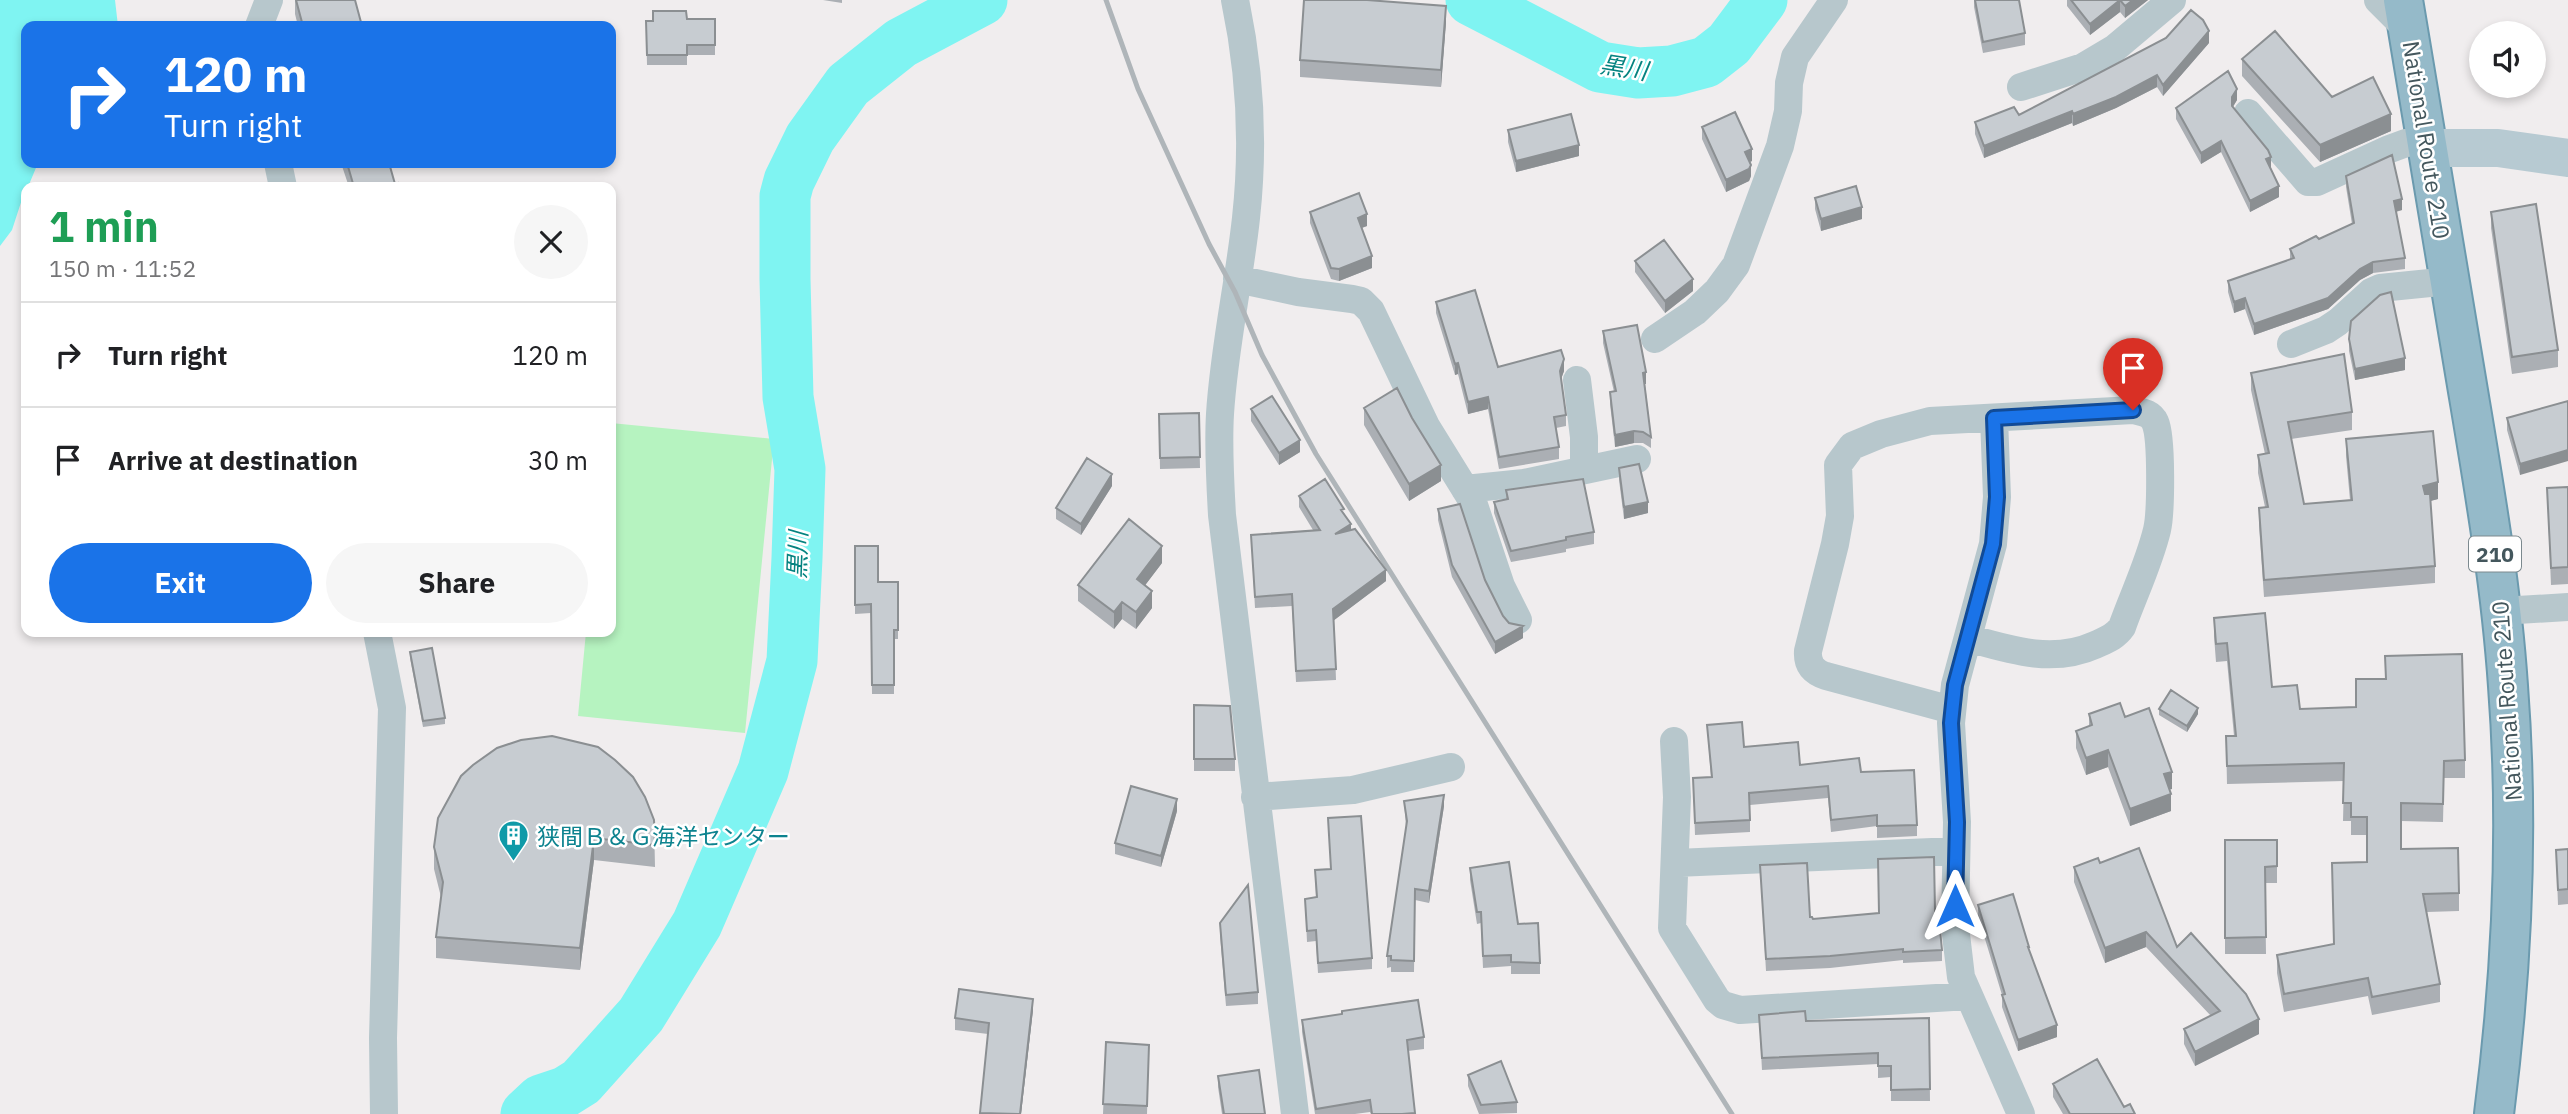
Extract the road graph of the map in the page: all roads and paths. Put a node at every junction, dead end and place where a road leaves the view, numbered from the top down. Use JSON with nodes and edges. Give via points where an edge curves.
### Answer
{"nodes":[{"id":1,"x":269,"y":0,"type":"edge"},
{"id":2,"x":1235,"y":0,"type":"edge"},
{"id":3,"x":1834,"y":0,"type":"edge"},
{"id":4,"x":2172,"y":0,"type":"edge"},
{"id":5,"x":2378,"y":0,"type":"edge"},
{"id":6,"x":2406,"y":15,"type":"edge"},
{"id":7,"x":261,"y":21,"type":"edge"},
{"id":8,"x":2021,"y":87,"type":"dead end"},
{"id":9,"x":2248,"y":113,"type":"dead end"},
{"id":10,"x":2428,"y":145,"type":"junction"},
{"id":11,"x":2568,"y":158,"type":"edge"},
{"id":12,"x":1237,"y":279,"type":"junction"},
{"id":13,"x":2450,"y":281,"type":"junction"},
{"id":14,"x":1655,"y":339,"type":"dead end"},
{"id":15,"x":2291,"y":344,"type":"dead end"},
{"id":16,"x":1577,"y":380,"type":"dead end"},
{"id":17,"x":1994,"y":418,"type":"junction"},
{"id":18,"x":1637,"y":459,"type":"dead end"},
{"id":19,"x":1584,"y":470,"type":"junction"},
{"id":20,"x":1465,"y":489,"type":"junction"},
{"id":21,"x":2568,"y":607,"type":"edge"},
{"id":22,"x":2501,"y":611,"type":"junction"},
{"id":23,"x":1518,"y":620,"type":"dead end"},
{"id":24,"x":378,"y":637,"type":"edge"},
{"id":25,"x":1968,"y":638,"type":"junction"},
{"id":26,"x":1952,"y":710,"type":"junction"},
{"id":27,"x":1674,"y":741,"type":"dead end"},
{"id":28,"x":1451,"y":766,"type":"dead end"},
{"id":29,"x":1255,"y":797,"type":"junction"},
{"id":30,"x":1956,"y":850,"type":"junction"},
{"id":31,"x":1676,"y":863,"type":"junction"},
{"id":32,"x":1969,"y":996,"type":"junction"},
{"id":33,"x":384,"y":1114,"type":"edge"},
{"id":34,"x":1295,"y":1114,"type":"edge"},
{"id":35,"x":2021,"y":1114,"type":"edge"},
{"id":36,"x":2494,"y":1114,"type":"edge"}],
"edges":[{"from":1,"to":7,"type":"street"},
{"from":2,"to":12,"type":"street","via":[[1247,69],[1250,140],[1247,216]]},
{"from":3,"to":14,"type":"street","via":[[1795,57],[1780,146],[1736,265],[1695,312]]},
{"from":4,"to":8,"type":"street","via":[[2115,48],[2083,67]]},
{"from":5,"to":6,"type":"street"},
{"from":6,"to":10,"type":"highway","name":"National Route 210","number":"210"},
{"from":9,"to":10,"type":"street","via":[[2308,183],[2406,143]]},
{"from":10,"to":11,"type":"main road"},
{"from":10,"to":13,"type":"highway","name":"National Route 210","number":"210"},
{"from":12,"to":20,"type":"street","via":[[1352,299],[1366,306],[1426,426]]},
{"from":12,"to":29,"type":"street","via":[[1224,369],[1220,466],[1226,559]]},
{"from":13,"to":15,"type":"street","via":[[2380,288],[2326,330]]},
{"from":13,"to":22,"type":"highway","name":"National Route 210","number":"210"},
{"from":16,"to":19,"type":"street"},
{"from":17,"to":25,"type":"street","via":[[1997,497],[1993,544]]},
{"from":17,"to":25,"type":"street","via":[[2145,412],[2157,431],[2157,530],[2122,627],[2112,637],[2074,652],[2044,655]]},
{"from":17,"to":26,"type":"street","via":[[1930,421],[1852,446],[1838,465],[1838,525],[1808,651],[1809,664],[1818,674]]},
{"from":18,"to":19,"type":"street"},
{"from":19,"to":20,"type":"street"},
{"from":20,"to":23,"type":"street","via":[[1500,586]]},
{"from":21,"to":22,"type":"street"},
{"from":22,"to":36,"type":"highway","name":"National Route 210","number":"210","via":[[2511,734],[2513,852],[2506,1002]]},
{"from":24,"to":33,"type":"street","via":[[392,708]]},
{"from":25,"to":26,"type":"street"},
{"from":26,"to":30,"type":"street"},
{"from":27,"to":31,"type":"street"},
{"from":28,"to":29,"type":"street","via":[[1353,790]]},
{"from":29,"to":34,"type":"street"},
{"from":30,"to":31,"type":"street"},
{"from":30,"to":32,"type":"street","via":[[1957,958]]},
{"from":31,"to":32,"type":"street","via":[[1672,928],[1723,1005],[1740,1010]]},
{"from":32,"to":35,"type":"street"}]}
